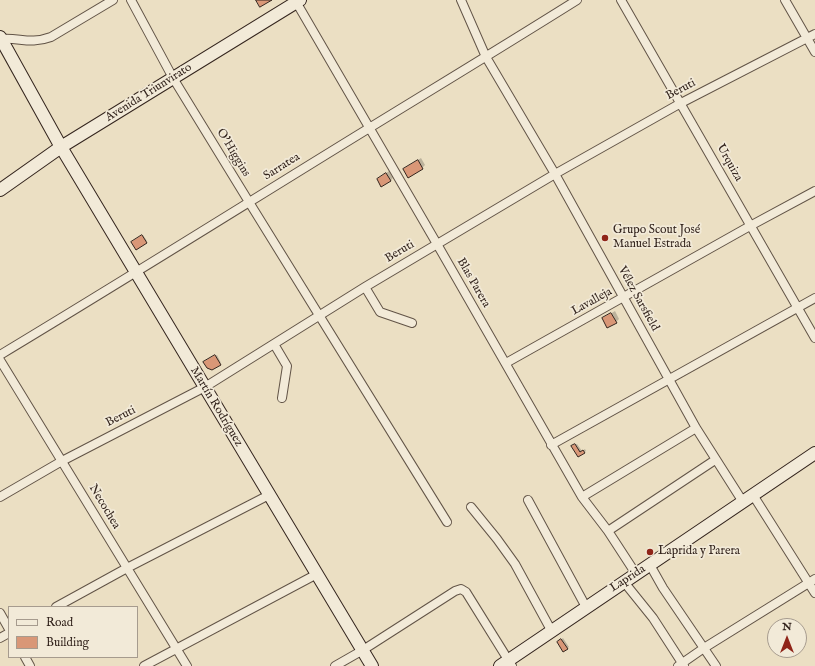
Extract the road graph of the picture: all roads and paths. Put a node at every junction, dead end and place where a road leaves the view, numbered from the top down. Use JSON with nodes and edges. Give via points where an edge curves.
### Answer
{"nodes":[{"id":1,"x":113,"y":0,"type":"edge"},
{"id":2,"x":131,"y":0,"type":"edge"},
{"id":3,"x":460,"y":0,"type":"edge"},
{"id":4,"x":577,"y":0,"type":"edge"},
{"id":5,"x":621,"y":0,"type":"edge"},
{"id":6,"x":785,"y":0,"type":"edge"},
{"id":7,"x":297,"y":1,"type":"edge"},
{"id":8,"x":815,"y":34,"type":"edge"},
{"id":9,"x":0,"y":38,"type":"edge"},
{"id":10,"x":807,"y":38,"type":"junction"},
{"id":11,"x":815,"y":52,"type":"edge"},
{"id":12,"x":486,"y":58,"type":"junction"},
{"id":13,"x":173,"y":78,"type":"junction"},
{"id":14,"x":681,"y":103,"type":"junction"},
{"id":15,"x":370,"y":128,"type":"junction"},
{"id":16,"x":61,"y":147,"type":"junction"},
{"id":17,"x":555,"y":174,"type":"junction"},
{"id":18,"x":0,"y":190,"type":"edge"},
{"id":19,"x":815,"y":191,"type":"edge"},
{"id":20,"x":249,"y":202,"type":"junction"},
{"id":21,"x":750,"y":226,"type":"junction"},
{"id":22,"x":437,"y":244,"type":"junction"},
{"id":23,"x":136,"y":273,"type":"junction"},
{"id":24,"x":365,"y":288,"type":"junction"},
{"id":25,"x":624,"y":298,"type":"junction"},
{"id":26,"x":815,"y":298,"type":"edge"},
{"id":27,"x":797,"y":308,"type":"junction"},
{"id":28,"x":320,"y":315,"type":"junction"},
{"id":29,"x":412,"y":323,"type":"dead end"},
{"id":30,"x":815,"y":338,"type":"edge"},
{"id":31,"x":274,"y":344,"type":"junction"},
{"id":32,"x":0,"y":355,"type":"edge"},
{"id":33,"x":0,"y":360,"type":"edge"},
{"id":34,"x":506,"y":363,"type":"junction"},
{"id":35,"x":670,"y":379,"type":"junction"},
{"id":36,"x":205,"y":387,"type":"junction"},
{"id":37,"x":282,"y":398,"type":"dead end"},
{"id":38,"x":696,"y":428,"type":"junction"},
{"id":39,"x":551,"y":445,"type":"junction"},
{"id":40,"x":815,"y":453,"type":"edge"},
{"id":41,"x":715,"y":460,"type":"junction"},
{"id":42,"x":62,"y":461,"type":"junction"},
{"id":43,"x":269,"y":495,"type":"junction"},
{"id":44,"x":0,"y":497,"type":"edge"},
{"id":45,"x":582,"y":497,"type":"junction"},
{"id":46,"x":748,"y":498,"type":"junction"},
{"id":47,"x":528,"y":500,"type":"dead end"},
{"id":48,"x":471,"y":507,"type":"dead end"},
{"id":49,"x":447,"y":522,"type":"dead end"},
{"id":50,"x":608,"y":531,"type":"junction"},
{"id":51,"x":650,"y":565,"type":"junction"},
{"id":52,"x":126,"y":568,"type":"junction"},
{"id":53,"x":316,"y":574,"type":"junction"},
{"id":54,"x":636,"y":574,"type":"junction"},
{"id":55,"x":812,"y":581,"type":"edge"},
{"id":56,"x":624,"y":582,"type":"junction"},
{"id":57,"x":815,"y":593,"type":"edge"},
{"id":58,"x":58,"y":606,"type":"edge"},
{"id":59,"x":586,"y":607,"type":"junction"},
{"id":60,"x":0,"y":613,"type":"edge"},
{"id":61,"x":8,"y":626,"type":"edge"},
{"id":62,"x":552,"y":630,"type":"junction"},
{"id":63,"x":704,"y":648,"type":"junction"},
{"id":64,"x":176,"y":649,"type":"junction"},
{"id":65,"x":363,"y":650,"type":"junction"},
{"id":66,"x":507,"y":664,"type":"edge"},
{"id":67,"x":681,"y":665,"type":"edge"},
{"id":68,"x":144,"y":666,"type":"edge"},
{"id":69,"x":187,"y":666,"type":"edge"},
{"id":70,"x":335,"y":666,"type":"edge"},
{"id":71,"x":372,"y":666,"type":"edge"},
{"id":72,"x":716,"y":666,"type":"edge"}],
"edges":[{"from":1,"to":9,"type":"street","via":[[51,37],[34,42]]},
{"from":2,"to":13,"type":"street","name":"O'Higgins"},
{"from":3,"to":12,"type":"street","name":"Vélez Sarsfield"},
{"from":4,"to":12,"type":"street","name":"Sarratea"},
{"from":5,"to":14,"type":"street","name":"Urquiza"},
{"from":6,"to":10,"type":"street"},
{"from":7,"to":13,"type":"street","name":"Avenida Triunvirato"},
{"from":7,"to":15,"type":"street","name":"Blas Parera"},
{"from":8,"to":10,"type":"street","name":"Beruti"},
{"from":9,"to":16,"type":"street","name":"Martín Rodríguez"},
{"from":10,"to":11,"type":"street"},
{"from":10,"to":14,"type":"street","name":"Beruti"},
{"from":12,"to":15,"type":"street","name":"Sarratea"},
{"from":12,"to":17,"type":"street","name":"Vélez Sarsfield"},
{"from":13,"to":16,"type":"street","name":"Avenida Triunvirato"},
{"from":13,"to":20,"type":"street","name":"O'Higgins"},
{"from":14,"to":17,"type":"street","name":"Beruti"},
{"from":14,"to":21,"type":"street","name":"Urquiza"},
{"from":15,"to":20,"type":"street","name":"Sarratea"},
{"from":15,"to":22,"type":"street","name":"Blas Parera"},
{"from":16,"to":18,"type":"street","name":"Avenida Triunvirato"},
{"from":16,"to":23,"type":"street","name":"Martín Rodríguez"},
{"from":17,"to":22,"type":"street","name":"Beruti"},
{"from":17,"to":25,"type":"street","name":"Vélez Sarsfield"},
{"from":19,"to":21,"type":"street","name":"Lavalleja"},
{"from":20,"to":23,"type":"street","name":"Sarratea"},
{"from":20,"to":28,"type":"street","name":"O'Higgins"},
{"from":21,"to":25,"type":"street","name":"Lavalleja"},
{"from":21,"to":27,"type":"street","name":"Urquiza"},
{"from":22,"to":24,"type":"street","name":"Beruti"},
{"from":22,"to":34,"type":"street","name":"Blas Parera"},
{"from":23,"to":32,"type":"street","name":"Sarratea"},
{"from":23,"to":36,"type":"street","name":"Martín Rodríguez"},
{"from":24,"to":28,"type":"street","name":"Beruti"},
{"from":24,"to":29,"type":"street","via":[[380,312]]},
{"from":25,"to":34,"type":"street","name":"Lavalleja"},
{"from":25,"to":35,"type":"street","name":"Vélez Sarsfield"},
{"from":26,"to":27,"type":"street"},
{"from":27,"to":30,"type":"street","name":"Urquiza"},
{"from":27,"to":35,"type":"street"},
{"from":28,"to":31,"type":"street","name":"Beruti"},
{"from":28,"to":49,"type":"street","name":"O'Higgins"},
{"from":31,"to":36,"type":"street","name":"Beruti"},
{"from":31,"to":37,"type":"street","via":[[287,366]]},
{"from":33,"to":42,"type":"street","name":"Necochea"},
{"from":34,"to":39,"type":"street","name":"Blas Parera"},
{"from":35,"to":38,"type":"street","name":"Vélez Sarsfield"},
{"from":35,"to":39,"type":"street"},
{"from":36,"to":42,"type":"street","name":"Beruti"},
{"from":36,"to":43,"type":"street","name":"Martín Rodríguez"},
{"from":38,"to":41,"type":"street","name":"Vélez Sarsfield"},
{"from":38,"to":45,"type":"street"},
{"from":39,"to":45,"type":"street","name":"Blas Parera"},
{"from":40,"to":46,"type":"street","name":"Laprida"},
{"from":41,"to":46,"type":"street","name":"Vélez Sarsfield"},
{"from":41,"to":50,"type":"street"},
{"from":42,"to":44,"type":"street","name":"Beruti"},
{"from":42,"to":52,"type":"street","name":"Necochea"},
{"from":43,"to":52,"type":"street"},
{"from":43,"to":53,"type":"street","name":"Martín Rodríguez"},
{"from":45,"to":50,"type":"street","name":"Blas Parera"},
{"from":46,"to":51,"type":"street","name":"Laprida"},
{"from":46,"to":55,"type":"street","name":"Vélez Sarsfield"},
{"from":47,"to":59,"type":"street"},
{"from":48,"to":62,"type":"street","via":[[498,538]]},
{"from":50,"to":54,"type":"street","name":"Blas Parera"},
{"from":51,"to":54,"type":"street","name":"Laprida"},
{"from":51,"to":63,"type":"street"},
{"from":52,"to":58,"type":"street"},
{"from":52,"to":64,"type":"street","name":"Necochea"},
{"from":53,"to":64,"type":"street"},
{"from":53,"to":65,"type":"street","name":"Martín Rodríguez"},
{"from":54,"to":56,"type":"street","name":"Laprida"},
{"from":55,"to":57,"type":"street","name":"Vélez Sarsfield"},
{"from":55,"to":63,"type":"street"},
{"from":56,"to":59,"type":"street","name":"Laprida"},
{"from":56,"to":67,"type":"street","via":[[653,618]]},
{"from":59,"to":62,"type":"street","name":"Laprida"},
{"from":60,"to":61,"type":"street"},
{"from":62,"to":66,"type":"street","name":"Laprida"},
{"from":63,"to":67,"type":"street"},
{"from":63,"to":72,"type":"street"},
{"from":64,"to":68,"type":"street"},
{"from":64,"to":69,"type":"street","name":"Necochea"},
{"from":65,"to":66,"type":"street","via":[[460,589],[466,592]]},
{"from":65,"to":70,"type":"street"},
{"from":65,"to":71,"type":"street","name":"Martín Rodríguez"}]}
